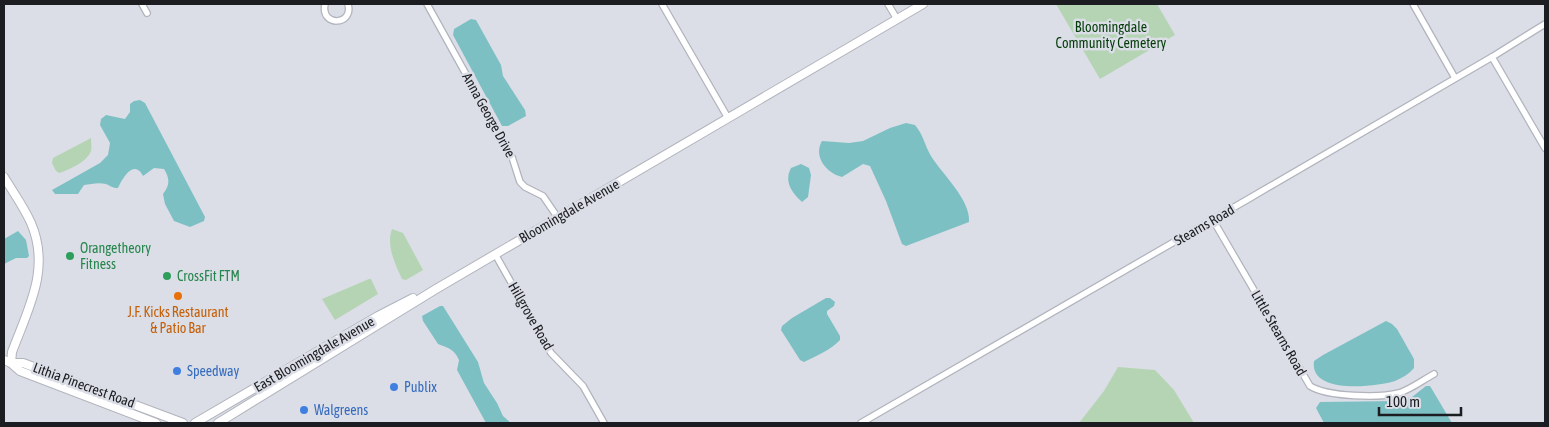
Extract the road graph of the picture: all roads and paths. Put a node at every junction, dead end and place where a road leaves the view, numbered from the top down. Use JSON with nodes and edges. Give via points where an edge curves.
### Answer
{"nodes":[{"id":1,"x":142,"y":4,"type":"edge"},
{"id":2,"x":326,"y":4,"type":"edge"},
{"id":3,"x":348,"y":4,"type":"edge"},
{"id":4,"x":427,"y":4,"type":"edge"},
{"id":5,"x":662,"y":4,"type":"edge"},
{"id":6,"x":888,"y":4,"type":"edge"},
{"id":7,"x":923,"y":4,"type":"edge"},
{"id":8,"x":1413,"y":4,"type":"edge"},
{"id":9,"x":147,"y":13,"type":"dead end"},
{"id":10,"x":897,"y":19,"type":"junction"},
{"id":11,"x":1545,"y":24,"type":"edge"},
{"id":12,"x":1492,"y":57,"type":"junction"},
{"id":13,"x":1455,"y":78,"type":"junction"},
{"id":14,"x":728,"y":118,"type":"junction"},
{"id":15,"x":1545,"y":148,"type":"edge"},
{"id":16,"x":4,"y":177,"type":"edge"},
{"id":17,"x":558,"y":218,"type":"junction"},
{"id":18,"x":1213,"y":220,"type":"junction"},
{"id":19,"x":496,"y":254,"type":"junction"},
{"id":20,"x":436,"y":289,"type":"junction"},
{"id":21,"x":7,"y":361,"type":"edge"},
{"id":22,"x":1434,"y":374,"type":"dead end"},
{"id":23,"x":234,"y":414,"type":"junction"},
{"id":24,"x":147,"y":421,"type":"edge"},
{"id":25,"x":156,"y":423,"type":"edge"},
{"id":26,"x":183,"y":423,"type":"edge"},
{"id":27,"x":195,"y":423,"type":"edge"},
{"id":28,"x":218,"y":423,"type":"edge"},
{"id":29,"x":228,"y":423,"type":"edge"},
{"id":30,"x":604,"y":423,"type":"edge"},
{"id":31,"x":861,"y":423,"type":"edge"}],
"edges":[{"from":1,"to":9,"type":"street"},
{"from":2,"to":3,"type":"street","via":[[327,16],[338,21],[348,14]]},
{"from":4,"to":17,"type":"street","name":"Anna George Drive","via":[[512,156],[520,182],[542,196]]},
{"from":5,"to":14,"type":"street"},
{"from":6,"to":10,"type":"street"},
{"from":7,"to":10,"type":"main road","name":"Bloomingdale Avenue"},
{"from":8,"to":13,"type":"street"},
{"from":10,"to":14,"type":"main road","name":"Bloomingdale Avenue"},
{"from":11,"to":12,"type":"street","name":"Stearns Road"},
{"from":12,"to":13,"type":"street","name":"Stearns Road"},
{"from":12,"to":15,"type":"street"},
{"from":13,"to":18,"type":"street","name":"Stearns Road"},
{"from":14,"to":17,"type":"main road","name":"Bloomingdale Avenue"},
{"from":16,"to":21,"type":"main road","via":[[32,224],[40,264],[36,288]]},
{"from":17,"to":19,"type":"main road","name":"Bloomingdale Avenue"},
{"from":18,"to":22,"type":"street","name":"Little Stearns Road","via":[[1310,386],[1332,394],[1386,395],[1403,391]]},
{"from":18,"to":31,"type":"street","name":"Stearns Road"},
{"from":19,"to":20,"type":"main road","name":"Bloomingdale Avenue"},
{"from":19,"to":30,"type":"street","name":"Hillgrove Road","via":[[550,353],[584,386]]},
{"from":20,"to":23,"type":"main road","name":"Bloomingdale Avenue"},
{"from":20,"to":27,"type":"main road","name":"East Bloomingdale Avenue","via":[[378,316]]},
{"from":21,"to":24,"type":"main road","name":"Lithia Pinecrest Road","via":[[20,371]]},
{"from":21,"to":26,"type":"main road","name":"Lithia Pinecrest Road","via":[[23,363]]},
{"from":23,"to":28,"type":"main road","name":"Bloomingdale Avenue"},
{"from":23,"to":29,"type":"main road"},
{"from":24,"to":25,"type":"main road","name":"Lithia Pinecrest Road"}]}
